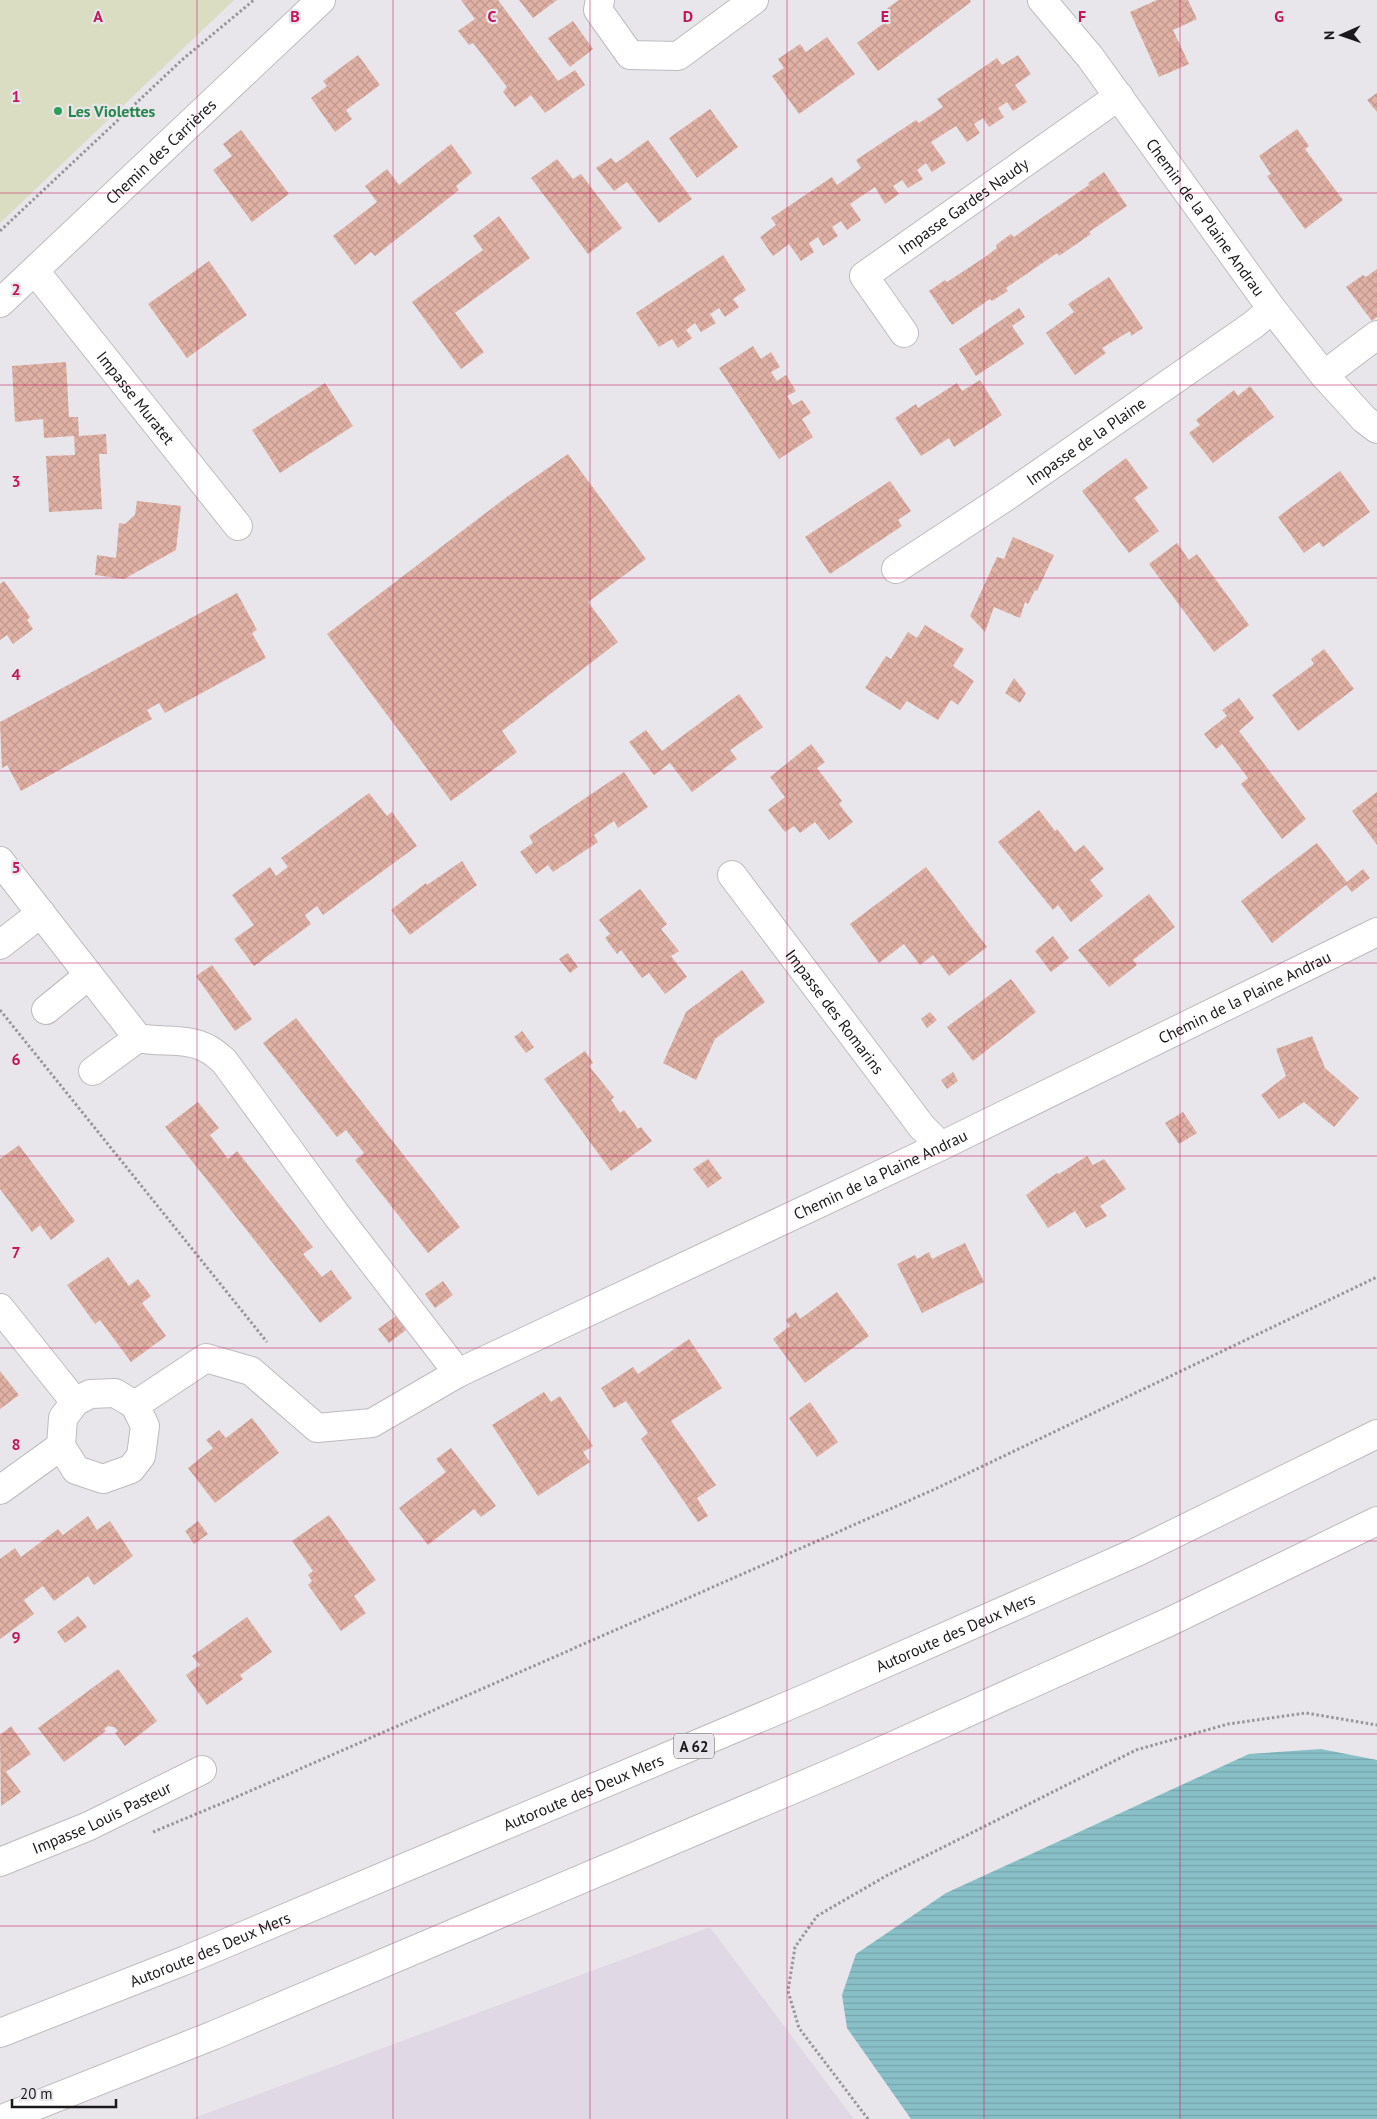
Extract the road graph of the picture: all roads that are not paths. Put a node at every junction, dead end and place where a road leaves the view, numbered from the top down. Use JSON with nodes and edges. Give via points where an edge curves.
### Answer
{"nodes":[{"id":1,"x":321,"y":0,"type":"edge"},
{"id":2,"x":600,"y":0,"type":"edge"},
{"id":3,"x":754,"y":0,"type":"edge"},
{"id":4,"x":1042,"y":0,"type":"edge"},
{"id":5,"x":1119,"y":96,"type":"junction"},
{"id":6,"x":35,"y":271,"type":"junction"},
{"id":7,"x":0,"y":303,"type":"edge"},
{"id":8,"x":1272,"y":310,"type":"junction"},
{"id":9,"x":904,"y":333,"type":"dead end"},
{"id":10,"x":1377,"y":335,"type":"edge"},
{"id":11,"x":1324,"y":375,"type":"junction"},
{"id":12,"x":1377,"y":429,"type":"edge"},
{"id":13,"x":238,"y":526,"type":"dead end"},
{"id":14,"x":896,"y":569,"type":"dead end"},
{"id":15,"x":0,"y":861,"type":"edge"},
{"id":16,"x":732,"y":875,"type":"dead end"},
{"id":17,"x":41,"y":914,"type":"junction"},
{"id":18,"x":1377,"y":932,"type":"edge"},
{"id":19,"x":0,"y":945,"type":"edge"},
{"id":20,"x":89,"y":975,"type":"junction"},
{"id":21,"x":46,"y":1010,"type":"dead end"},
{"id":22,"x":138,"y":1038,"type":"junction"},
{"id":23,"x":94,"y":1071,"type":"dead end"},
{"id":24,"x":941,"y":1146,"type":"junction"},
{"id":25,"x":0,"y":1308,"type":"edge"},
{"id":26,"x":458,"y":1373,"type":"junction"},
{"id":27,"x":75,"y":1402,"type":"junction"},
{"id":28,"x":135,"y":1405,"type":"junction"},
{"id":29,"x":1377,"y":1434,"type":"edge"},
{"id":30,"x":61,"y":1446,"type":"junction"},
{"id":31,"x":0,"y":1490,"type":"edge"},
{"id":32,"x":1377,"y":1521,"type":"edge"},
{"id":33,"x":202,"y":1770,"type":"dead end"},
{"id":34,"x":0,"y":1862,"type":"edge"},
{"id":35,"x":0,"y":2033,"type":"edge"},
{"id":36,"x":2,"y":2119,"type":"edge"}],
"edges":[{"from":1,"to":6,"type":"main road","name":"Chemin des Carrières"},
{"from":2,"to":3,"type":"main road","via":[[598,10],[630,55],[669,56],[678,56]]},
{"from":4,"to":5,"type":"main road","name":"Chemin de la Plaine Andrau"},
{"from":5,"to":8,"type":"main road","name":"Chemin de la Plaine Andrau"},
{"from":5,"to":9,"type":"main road","name":"Impasse Gardes Naudy","via":[[864,276]]},
{"from":6,"to":7,"type":"main road","name":"Chemin des Carrières"},
{"from":6,"to":13,"type":"main road","name":"Impasse Muratet"},
{"from":8,"to":11,"type":"main road","name":"Chemin de la Plaine Andrau"},
{"from":8,"to":14,"type":"main road","name":"Impasse de la Plaine","via":[[1007,496]]},
{"from":10,"to":11,"type":"main road"},
{"from":11,"to":12,"type":"main road","name":"Chemin de la Plaine Andrau","via":[[1364,420]]},
{"from":15,"to":17,"type":"main road"},
{"from":16,"to":24,"type":"main road","name":"Impasse des Romarins","via":[[922,1127]]},
{"from":17,"to":19,"type":"main road"},
{"from":17,"to":20,"type":"main road"},
{"from":18,"to":24,"type":"main road","name":"Chemin de la Plaine Andrau"},
{"from":20,"to":21,"type":"main road"},
{"from":20,"to":22,"type":"main road"},
{"from":22,"to":23,"type":"main road"},
{"from":22,"to":26,"type":"main road","via":[[190,1042],[208,1049],[224,1062]]},
{"from":24,"to":26,"type":"main road","name":"Chemin de la Plaine Andrau"},
{"from":25,"to":27,"type":"main road"},
{"from":26,"to":28,"type":"main road","name":"Chemin de la Plaine Andrau","via":[[372,1423],[317,1428],[251,1371],[206,1358]]},
{"from":27,"to":28,"type":"main road","via":[[90,1394],[115,1393]]},
{"from":27,"to":30,"type":"main road","via":[[63,1418]]},
{"from":28,"to":30,"type":"main road","via":[[146,1426],[141,1456],[131,1469],[103,1479],[76,1470]]},
{"from":29,"to":35,"type":"main road","name":"Autoroute des Deux Mers","number":"A 62","via":[[1139,1550],[802,1700],[186,1960]]},
{"from":30,"to":31,"type":"main road"},
{"from":32,"to":36,"type":"main road","via":[[1169,1622],[848,1766],[214,2035]]},
{"from":33,"to":34,"type":"main road","name":"Impasse Louis Pasteur","via":[[90,1826]]}]}
